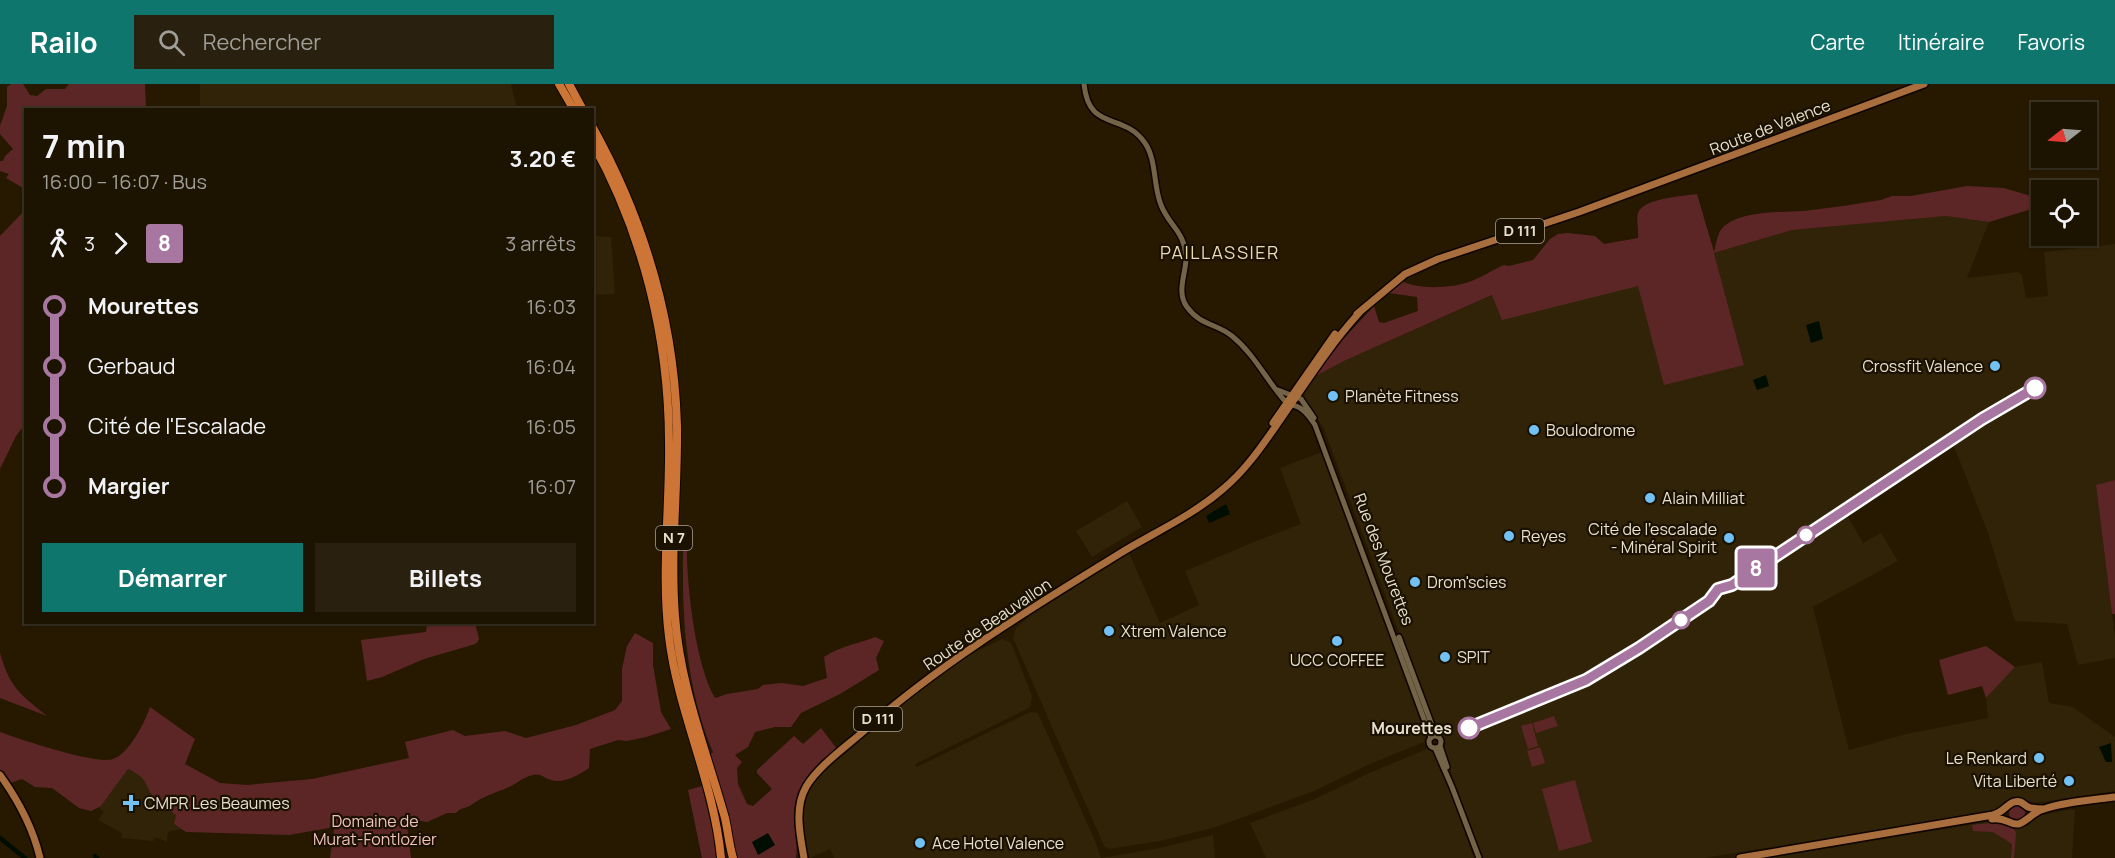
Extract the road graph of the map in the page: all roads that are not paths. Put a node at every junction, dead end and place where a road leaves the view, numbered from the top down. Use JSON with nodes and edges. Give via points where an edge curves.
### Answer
{"nodes":[{"id":1,"x":559,"y":84,"type":"edge"},
{"id":2,"x":568,"y":84,"type":"edge"},
{"id":3,"x":1084,"y":84,"type":"edge"},
{"id":4,"x":1924,"y":84,"type":"edge"},
{"id":5,"x":573,"y":108,"type":"edge"},
{"id":6,"x":582,"y":108,"type":"edge"},
{"id":7,"x":594,"y":130,"type":"edge"},
{"id":8,"x":594,"y":146,"type":"edge"},
{"id":9,"x":1694,"y":170,"type":"joint"},
{"id":10,"x":1277,"y":389,"type":"junction"},
{"id":11,"x":1294,"y":396,"type":"junction"},
{"id":12,"x":1289,"y":404,"type":"junction"},
{"id":13,"x":1434,"y":737,"type":"junction"},
{"id":14,"x":1437,"y":747,"type":"junction"},
{"id":15,"x":0,"y":775,"type":"edge"},
{"id":16,"x":716,"y":791,"type":"junction"},
{"id":17,"x":2115,"y":797,"type":"edge"},
{"id":18,"x":2027,"y":806,"type":"junction"},
{"id":19,"x":2044,"y":809,"type":"junction"},
{"id":20,"x":2006,"y":810,"type":"junction"},
{"id":21,"x":2028,"y":817,"type":"junction"},
{"id":22,"x":2008,"y":820,"type":"junction"},
{"id":23,"x":1850,"y":840,"type":"junction"},
{"id":24,"x":40,"y":858,"type":"edge"},
{"id":25,"x":721,"y":858,"type":"edge"},
{"id":26,"x":727,"y":858,"type":"edge"},
{"id":27,"x":733,"y":858,"type":"edge"},
{"id":28,"x":802,"y":858,"type":"edge"},
{"id":29,"x":1479,"y":858,"type":"edge"},
{"id":30,"x":1740,"y":858,"type":"edge"}],
"edges":[{"from":1,"to":5,"type":"highway"},
{"from":2,"to":6,"type":"highway"},
{"from":3,"to":10,"type":"street","name":"Rue des Mourettes","via":[[1088,104],[1095,114],[1124,126],[1145,144],[1162,208],[1183,242],[1185,304],[1199,320],[1235,339]]},
{"from":4,"to":9,"type":"main road","name":"Route de Valence","number":"D 111"},
{"from":7,"to":16,"type":"highway","number":"N 7","via":[[640,231],[666,325],[677,423],[673,558],[676,628],[685,687]]},
{"from":8,"to":25,"type":"highway","number":"N 7","via":[[635,239],[662,345],[669,421],[665,569],[670,643],[680,695],[714,815]]},
{"from":9,"to":11,"type":"main road","name":"Route de Beauvallon","number":"D 111","via":[[1420,266],[1359,313]]},
{"from":10,"to":11,"type":"street"},
{"from":10,"to":12,"type":"street","name":"Rue des Mourettes"},
{"from":11,"to":12,"type":"main road","name":"Route de Beauvallon","number":"D 111"},
{"from":11,"to":13,"type":"street","name":"Rue des Mourettes","via":[[1305,405],[1321,430]]},
{"from":12,"to":13,"type":"street","name":"Rue des Mourettes","via":[[1303,409],[1318,433]]},
{"from":12,"to":28,"type":"main road","name":"Route de Beauvallon","number":"D 111","via":[[1225,488],[925,681],[816,774],[807,786],[800,808]]},
{"from":13,"to":14,"type":"street","via":[[1430,743]]},
{"from":13,"to":14,"type":"street","via":[[1441,740]]},
{"from":14,"to":29,"type":"street"},
{"from":15,"to":24,"type":"main road","via":[[23,812]]},
{"from":16,"to":26,"type":"highway","number":"N 7"},
{"from":16,"to":27,"type":"highway","number":"N 7"},
{"from":17,"to":19,"type":"main road"},
{"from":18,"to":19,"type":"main road"},
{"from":18,"to":20,"type":"main road","via":[[2016,801]]},
{"from":18,"to":21,"type":"main road"},
{"from":19,"to":21,"type":"main road"},
{"from":20,"to":22,"type":"main road"},
{"from":20,"to":23,"type":"main road"},
{"from":21,"to":22,"type":"main road","via":[[2018,824]]},
{"from":22,"to":23,"type":"main road"},
{"from":23,"to":30,"type":"main road"}]}
